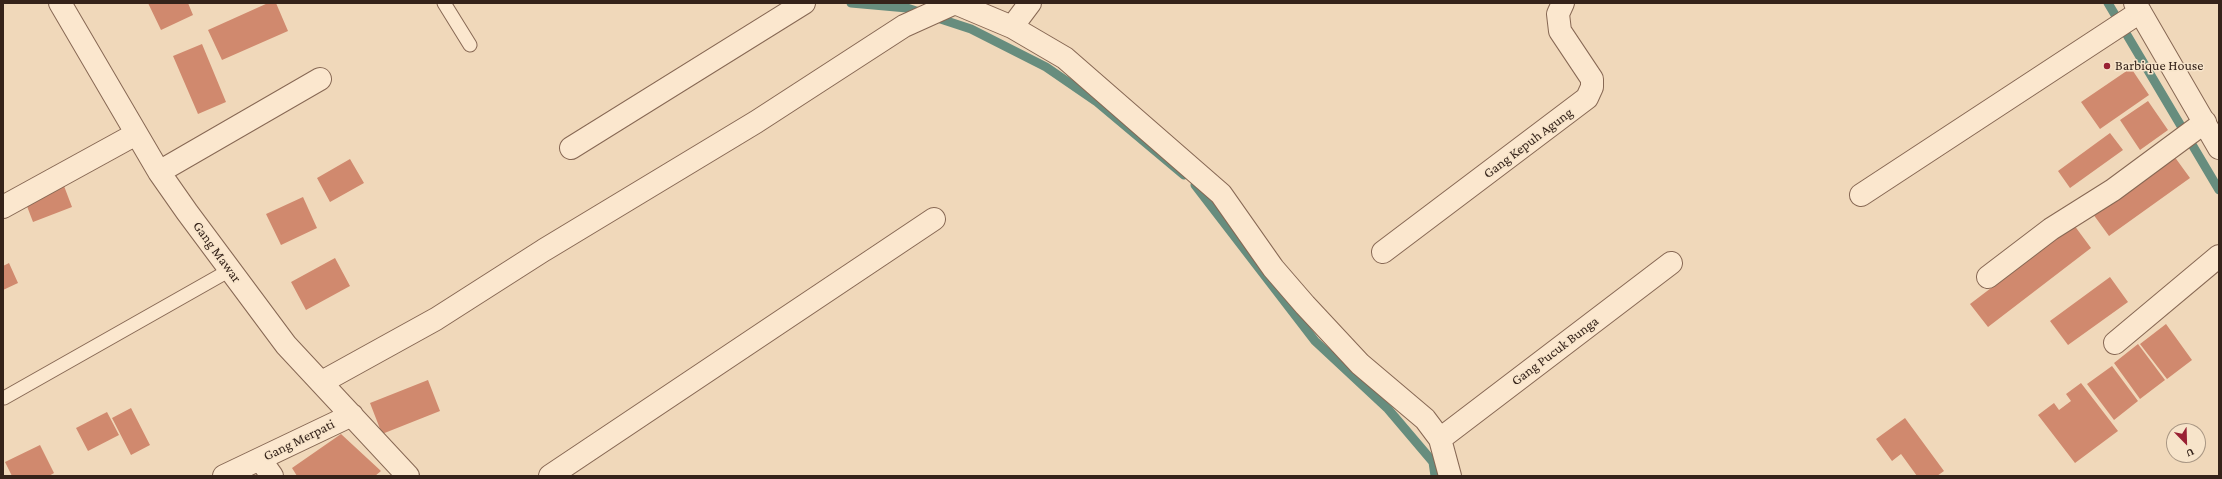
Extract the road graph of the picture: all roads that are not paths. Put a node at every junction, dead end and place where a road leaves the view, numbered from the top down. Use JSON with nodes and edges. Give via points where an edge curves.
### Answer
{"nodes":[{"id":1,"x":60,"y":3,"type":"edge"},
{"id":2,"x":444,"y":3,"type":"edge"},
{"id":3,"x":804,"y":3,"type":"edge"},
{"id":4,"x":955,"y":3,"type":"edge"},
{"id":5,"x":1030,"y":3,"type":"edge"},
{"id":6,"x":1563,"y":3,"type":"edge"},
{"id":7,"x":2134,"y":11,"type":"edge"},
{"id":8,"x":1012,"y":27,"type":"junction"},
{"id":9,"x":470,"y":45,"type":"dead end"},
{"id":10,"x":320,"y":79,"type":"dead end"},
{"id":11,"x":2193,"y":131,"type":"junction"},
{"id":12,"x":136,"y":134,"type":"junction"},
{"id":13,"x":2219,"y":147,"type":"edge"},
{"id":14,"x":571,"y":148,"type":"dead end"},
{"id":15,"x":160,"y":172,"type":"junction"},
{"id":16,"x":1862,"y":196,"type":"dead end"},
{"id":17,"x":3,"y":207,"type":"edge"},
{"id":18,"x":934,"y":219,"type":"dead end"},
{"id":19,"x":1383,"y":252,"type":"dead end"},
{"id":20,"x":2219,"y":256,"type":"edge"},
{"id":21,"x":1671,"y":263,"type":"dead end"},
{"id":22,"x":230,"y":270,"type":"junction"},
{"id":23,"x":1988,"y":277,"type":"dead end"},
{"id":24,"x":2115,"y":343,"type":"dead end"},
{"id":25,"x":322,"y":382,"type":"junction"},
{"id":26,"x":4,"y":398,"type":"edge"},
{"id":27,"x":352,"y":415,"type":"junction"},
{"id":28,"x":1440,"y":439,"type":"junction"},
{"id":29,"x":266,"y":467,"type":"edge"},
{"id":30,"x":224,"y":476,"type":"edge"},
{"id":31,"x":408,"y":476,"type":"edge"},
{"id":32,"x":550,"y":476,"type":"edge"},
{"id":33,"x":1450,"y":476,"type":"edge"}],
"edges":[{"from":1,"to":12,"type":"street","name":"Gang Mawar"},
{"from":2,"to":9,"type":"lane"},
{"from":3,"to":14,"type":"street"},
{"from":4,"to":8,"type":"street"},
{"from":4,"to":25,"type":"street","via":[[909,23],[756,122],[544,250],[436,319]]},
{"from":5,"to":8,"type":"street"},
{"from":6,"to":19,"type":"street","name":"Gang Kepuh Agung","via":[[1558,14],[1560,31],[1592,79],[1592,88],[1587,98]]},
{"from":7,"to":11,"type":"street"},
{"from":7,"to":16,"type":"street","via":[[2102,36]]},
{"from":8,"to":28,"type":"street","via":[[1065,58],[1221,194],[1274,268],[1305,305],[1360,364],[1425,419]]},
{"from":10,"to":15,"type":"street"},
{"from":11,"to":13,"type":"street"},
{"from":11,"to":23,"type":"street"},
{"from":12,"to":15,"type":"street","name":"Gang Mawar"},
{"from":12,"to":17,"type":"street"},
{"from":15,"to":22,"type":"street","name":"Gang Mawar"},
{"from":18,"to":32,"type":"street"},
{"from":20,"to":24,"type":"street"},
{"from":21,"to":28,"type":"street","name":"Gang Pucuk Bunga"},
{"from":22,"to":25,"type":"street","name":"Gang Mawar","via":[[286,346]]},
{"from":22,"to":26,"type":"lane"},
{"from":25,"to":27,"type":"street","name":"Gang Mawar"},
{"from":27,"to":29,"type":"street","name":"Gang Merpati"},
{"from":27,"to":31,"type":"street","name":"Gang Mawar"},
{"from":28,"to":33,"type":"street"},
{"from":29,"to":30,"type":"street","name":"Gang Merpati"}]}
